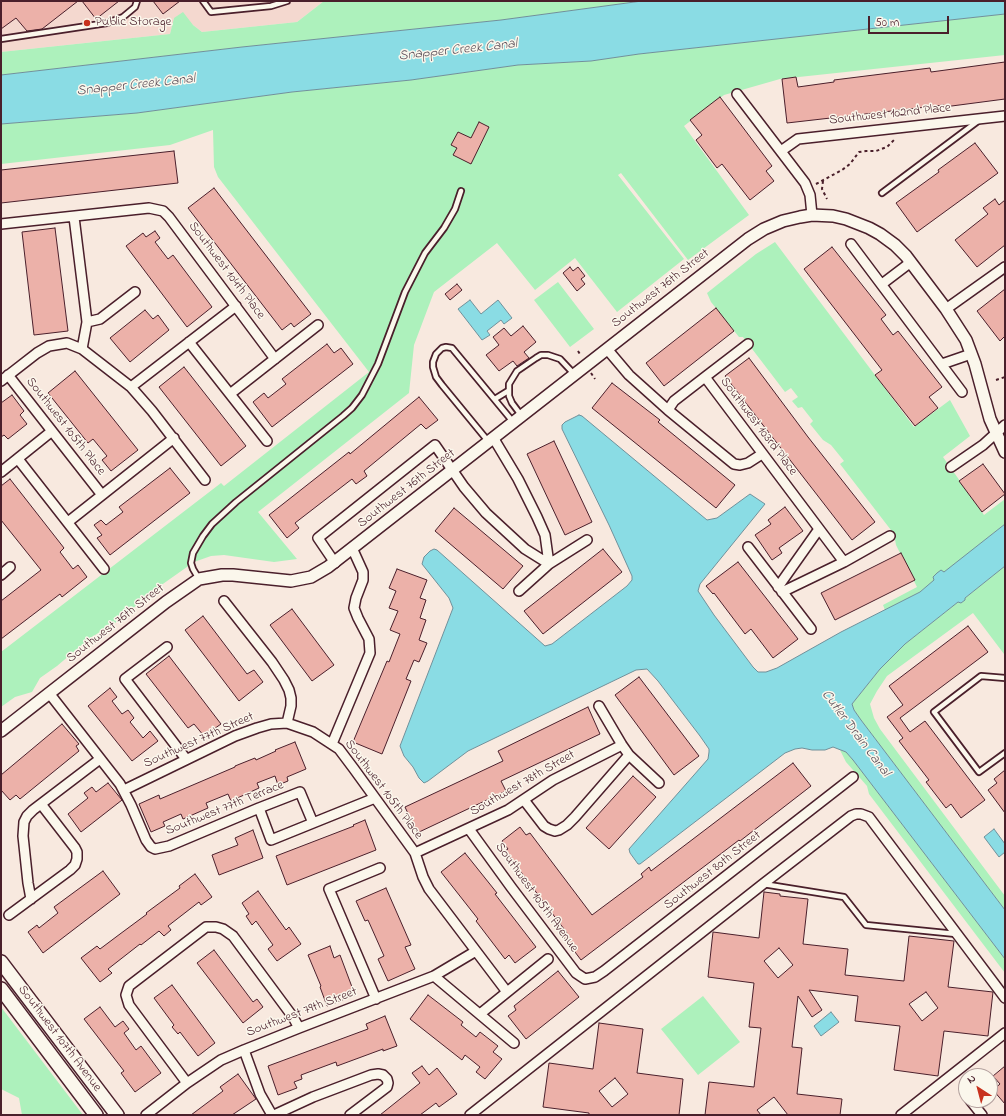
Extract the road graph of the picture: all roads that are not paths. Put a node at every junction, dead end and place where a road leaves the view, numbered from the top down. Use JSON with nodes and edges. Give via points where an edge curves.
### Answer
{"nodes":[{"id":1,"x":137,"y":1,"type":"edge"},
{"id":2,"x":203,"y":1,"type":"edge"},
{"id":3,"x":287,"y":1,"type":"edge"},
{"id":4,"x":1,"y":39,"type":"edge"},
{"id":5,"x":737,"y":94,"type":"dead end"},
{"id":6,"x":1005,"y":116,"type":"edge"},
{"id":7,"x":981,"y":118,"type":"junction"},
{"id":8,"x":781,"y":151,"type":"junction"},
{"id":9,"x":461,"y":190,"type":"dead end"},
{"id":10,"x":882,"y":193,"type":"dead end"},
{"id":11,"x":812,"y":215,"type":"junction"},
{"id":12,"x":74,"y":217,"type":"junction"},
{"id":13,"x":1,"y":224,"type":"edge"},
{"id":14,"x":851,"y":244,"type":"dead end"},
{"id":15,"x":911,"y":262,"type":"junction"},
{"id":16,"x":1005,"y":267,"type":"edge"},
{"id":17,"x":882,"y":284,"type":"junction"},
{"id":18,"x":135,"y":292,"type":"dead end"},
{"id":19,"x":236,"y":306,"type":"junction"},
{"id":20,"x":946,"y":309,"type":"junction"},
{"id":21,"x":87,"y":322,"type":"junction"},
{"id":22,"x":318,"y":325,"type":"dead end"},
{"id":23,"x":189,"y":342,"type":"junction"},
{"id":24,"x":748,"y":344,"type":"dead end"},
{"id":25,"x":82,"y":349,"type":"junction"},
{"id":26,"x":606,"y":349,"type":"junction"},
{"id":27,"x":971,"y":354,"type":"junction"},
{"id":28,"x":276,"y":359,"type":"junction"},
{"id":29,"x":942,"y":364,"type":"junction"},
{"id":30,"x":575,"y":374,"type":"junction"},
{"id":31,"x":705,"y":377,"type":"junction"},
{"id":32,"x":5,"y":378,"type":"edge"},
{"id":33,"x":131,"y":387,"type":"junction"},
{"id":34,"x":508,"y":391,"type":"junction"},
{"id":35,"x":962,"y":392,"type":"dead end"},
{"id":36,"x":230,"y":394,"type":"junction"},
{"id":37,"x":494,"y":400,"type":"junction"},
{"id":38,"x":668,"y":410,"type":"junction"},
{"id":39,"x":518,"y":419,"type":"junction"},
{"id":40,"x":1005,"y":425,"type":"edge"},
{"id":41,"x":52,"y":431,"type":"junction"},
{"id":42,"x":996,"y":434,"type":"junction"},
{"id":43,"x":174,"y":438,"type":"junction"},
{"id":44,"x":491,"y":440,"type":"junction"},
{"id":45,"x":267,"y":441,"type":"dead end"},
{"id":46,"x":1005,"y":452,"type":"edge"},
{"id":47,"x":762,"y":454,"type":"junction"},
{"id":48,"x":18,"y":458,"type":"junction"},
{"id":49,"x":950,"y":466,"type":"dead end"},
{"id":50,"x":453,"y":471,"type":"junction"},
{"id":51,"x":1,"y":472,"type":"edge"},
{"id":52,"x":206,"y":480,"type":"dead end"},
{"id":53,"x":102,"y":495,"type":"junction"},
{"id":54,"x":68,"y":522,"type":"junction"},
{"id":55,"x":819,"y":529,"type":"junction"},
{"id":56,"x":890,"y":536,"type":"dead end"},
{"id":57,"x":587,"y":540,"type":"dead end"},
{"id":58,"x":748,"y":547,"type":"dead end"},
{"id":59,"x":353,"y":550,"type":"junction"},
{"id":60,"x":844,"y":562,"type":"junction"},
{"id":61,"x":335,"y":563,"type":"junction"},
{"id":62,"x":549,"y":564,"type":"junction"},
{"id":63,"x":10,"y":567,"type":"dead end"},
{"id":64,"x":104,"y":569,"type":"dead end"},
{"id":65,"x":1,"y":575,"type":"edge"},
{"id":66,"x":199,"y":579,"type":"junction"},
{"id":67,"x":780,"y":590,"type":"junction"},
{"id":68,"x":519,"y":591,"type":"dead end"},
{"id":69,"x":224,"y":601,"type":"dead end"},
{"id":70,"x":811,"y":629,"type":"dead end"},
{"id":71,"x":167,"y":646,"type":"dead end"},
{"id":72,"x":1005,"y":678,"type":"edge"},
{"id":73,"x":49,"y":693,"type":"junction"},
{"id":74,"x":599,"y":706,"type":"dead end"},
{"id":75,"x":287,"y":722,"type":"junction"},
{"id":76,"x":1,"y":731,"type":"edge"},
{"id":77,"x":332,"y":744,"type":"junction"},
{"id":78,"x":622,"y":745,"type":"junction"},
{"id":79,"x":1005,"y":753,"type":"edge"},
{"id":80,"x":630,"y":755,"type":"junction"},
{"id":81,"x":186,"y":759,"type":"junction"},
{"id":82,"x":100,"y":760,"type":"junction"},
{"id":83,"x":853,"y":777,"type":"dead end"},
{"id":84,"x":659,"y":783,"type":"dead end"},
{"id":85,"x":124,"y":790,"type":"junction"},
{"id":86,"x":375,"y":798,"type":"junction"},
{"id":87,"x":524,"y":800,"type":"junction"},
{"id":88,"x":41,"y":804,"type":"junction"},
{"id":89,"x":259,"y":808,"type":"junction"},
{"id":90,"x":313,"y":823,"type":"junction"},
{"id":91,"x":470,"y":829,"type":"junction"},
{"id":92,"x":415,"y":853,"type":"junction"},
{"id":93,"x":380,"y":868,"type":"dead end"},
{"id":94,"x":763,"y":884,"type":"junction"},
{"id":95,"x":31,"y":899,"type":"junction"},
{"id":96,"x":9,"y":915,"type":"dead end"},
{"id":97,"x":956,"y":934,"type":"junction"},
{"id":98,"x":476,"y":951,"type":"junction"},
{"id":99,"x":548,"y":959,"type":"dead end"},
{"id":100,"x":1,"y":962,"type":"edge"},
{"id":101,"x":434,"y":976,"type":"junction"},
{"id":102,"x":585,"y":979,"type":"joint"},
{"id":103,"x":1,"y":989,"type":"edge"},
{"id":104,"x":507,"y":992,"type":"junction"},
{"id":105,"x":1005,"y":998,"type":"edge"},
{"id":106,"x":376,"y":999,"type":"junction"},
{"id":107,"x":480,"y":1014,"type":"junction"},
{"id":108,"x":298,"y":1028,"type":"junction"},
{"id":109,"x":1005,"y":1034,"type":"edge"},
{"id":110,"x":514,"y":1043,"type":"dead end"},
{"id":111,"x":244,"y":1050,"type":"junction"},
{"id":112,"x":187,"y":1083,"type":"junction"},
{"id":113,"x":96,"y":1115,"type":"edge"},
{"id":114,"x":117,"y":1115,"type":"edge"},
{"id":115,"x":146,"y":1115,"type":"edge"},
{"id":116,"x":273,"y":1115,"type":"edge"},
{"id":117,"x":350,"y":1115,"type":"edge"},
{"id":118,"x":470,"y":1115,"type":"edge"},
{"id":119,"x":901,"y":1115,"type":"edge"}],
"edges":[{"from":1,"to":4,"type":"lane","via":[[135,7],[123,17],[107,24]]},
{"from":2,"to":3,"type":"lane","via":[[211,12],[271,6]]},
{"from":5,"to":8,"type":"street"},
{"from":6,"to":7,"type":"street","name":"Southwest 102nd Place"},
{"from":7,"to":8,"type":"street","name":"Southwest 102nd Place","via":[[798,139]]},
{"from":7,"to":10,"type":"lane"},
{"from":8,"to":11,"type":"street","via":[[808,188]]},
{"from":9,"to":66,"type":"lane","via":[[455,209],[425,253],[405,292],[378,364],[362,395],[343,416],[212,524],[193,553],[191,563]]},
{"from":11,"to":15,"type":"street","via":[[833,216],[869,228],[889,240]]},
{"from":11,"to":26,"type":"street","name":"Southwest 76th Street","via":[[783,221],[753,236]]},
{"from":12,"to":13,"type":"street"},
{"from":12,"to":19,"type":"street","name":"Southwest 104th Place","via":[[149,208],[163,211]]},
{"from":12,"to":21,"type":"street"},
{"from":14,"to":17,"type":"street"},
{"from":15,"to":17,"type":"street"},
{"from":15,"to":20,"type":"street"},
{"from":16,"to":20,"type":"street"},
{"from":17,"to":29,"type":"street"},
{"from":18,"to":21,"type":"street","via":[[100,319]]},
{"from":19,"to":23,"type":"street"},
{"from":19,"to":28,"type":"street","name":"Southwest 104th Place"},
{"from":20,"to":27,"type":"street","via":[[966,340]]},
{"from":21,"to":25,"type":"street"},
{"from":22,"to":28,"type":"street"},
{"from":23,"to":33,"type":"street"},
{"from":23,"to":36,"type":"street"},
{"from":24,"to":31,"type":"street"},
{"from":25,"to":32,"type":"street","via":[[67,343],[49,346]]},
{"from":25,"to":33,"type":"street"},
{"from":26,"to":30,"type":"street","name":"Southwest 76th Street"},
{"from":26,"to":38,"type":"street","via":[[629,375]]},
{"from":27,"to":29,"type":"street"},
{"from":27,"to":42,"type":"street"},
{"from":28,"to":36,"type":"street"},
{"from":29,"to":35,"type":"street"},
{"from":30,"to":34,"type":"lane","via":[[560,359],[542,355],[514,374]]},
{"from":30,"to":39,"type":"street","name":"Southwest 76th Street"},
{"from":31,"to":38,"type":"street","name":"Southwest 103rd Place","via":[[674,401]]},
{"from":31,"to":47,"type":"street","name":"Southwest 103rd Place"},
{"from":32,"to":41,"type":"street","name":"Southwest 105th Place"},
{"from":33,"to":43,"type":"street"},
{"from":34,"to":37,"type":"lane"},
{"from":34,"to":39,"type":"lane"},
{"from":36,"to":45,"type":"street"},
{"from":37,"to":39,"type":"lane"},
{"from":37,"to":44,"type":"lane","via":[[452,348],[439,350],[433,362],[436,377]]},
{"from":38,"to":47,"type":"street","via":[[734,464],[748,463]]},
{"from":39,"to":44,"type":"street","name":"Southwest 76th Street"},
{"from":40,"to":42,"type":"street"},
{"from":41,"to":48,"type":"street"},
{"from":41,"to":53,"type":"street","name":"Southwest 105th Place"},
{"from":42,"to":46,"type":"street"},
{"from":42,"to":49,"type":"street"},
{"from":43,"to":52,"type":"street"},
{"from":43,"to":53,"type":"street"},
{"from":44,"to":50,"type":"street","name":"Southwest 76th Street"},
{"from":44,"to":62,"type":"street","via":[[518,479],[537,517],[545,535]]},
{"from":47,"to":55,"type":"street","name":"Southwest 103rd Place"},
{"from":48,"to":51,"type":"street"},
{"from":48,"to":54,"type":"street"},
{"from":50,"to":59,"type":"street","name":"Southwest 76th Street"},
{"from":50,"to":61,"type":"street","via":[[435,445],[318,538]]},
{"from":50,"to":62,"type":"street","via":[[486,513],[525,549]]},
{"from":53,"to":54,"type":"street"},
{"from":54,"to":64,"type":"street"},
{"from":55,"to":60,"type":"street","name":"Southwest 103rd Place"},
{"from":55,"to":67,"type":"street"},
{"from":56,"to":60,"type":"street"},
{"from":57,"to":62,"type":"street"},
{"from":58,"to":67,"type":"street"},
{"from":59,"to":61,"type":"street","name":"Southwest 76th Street"},
{"from":59,"to":77,"type":"street","via":[[363,572],[354,608],[369,639],[370,653]]},
{"from":60,"to":67,"type":"street"},
{"from":61,"to":66,"type":"street","name":"Southwest 76th Street","via":[[311,577],[299,580],[233,574]]},
{"from":62,"to":68,"type":"street"},
{"from":63,"to":65,"type":"street"},
{"from":66,"to":73,"type":"street","name":"Southwest 76th Street"},
{"from":67,"to":70,"type":"street"},
{"from":69,"to":75,"type":"street","via":[[284,680],[291,698]]},
{"from":71,"to":81,"type":"street","via":[[125,679]]},
{"from":72,"to":79,"type":"lane","via":[[981,676],[934,712],[979,772]]},
{"from":73,"to":76,"type":"street","name":"Southwest 76th Street"},
{"from":73,"to":82,"type":"street"},
{"from":74,"to":78,"type":"street"},
{"from":75,"to":77,"type":"street","name":"Southwest 105th Place","via":[[313,732]]},
{"from":75,"to":81,"type":"street","name":"Southwest 77th Street","via":[[250,731]]},
{"from":77,"to":86,"type":"street","name":"Southwest 105th Place","via":[[341,751]]},
{"from":78,"to":80,"type":"street"},
{"from":78,"to":87,"type":"street","name":"Southwest 78th Street","via":[[553,780]]},
{"from":80,"to":84,"type":"street"},
{"from":80,"to":87,"type":"street","via":[[575,817],[559,830],[554,831],[544,826]]},
{"from":81,"to":85,"type":"street","name":"Southwest 77th Street"},
{"from":82,"to":85,"type":"street"},
{"from":82,"to":88,"type":"street"},
{"from":83,"to":102,"type":"street","name":"Southwest 80th Street","via":[[604,972]]},
{"from":85,"to":89,"type":"street","name":"Southwest 77th Terrace","via":[[146,840],[155,849],[169,846]]},
{"from":86,"to":90,"type":"street"},
{"from":86,"to":92,"type":"street","name":"Southwest 105th Place"},
{"from":87,"to":91,"type":"street","name":"Southwest 78th Street"},
{"from":88,"to":95,"type":"street","via":[[27,816],[23,829]]},
{"from":88,"to":95,"type":"street","via":[[75,848],[78,859],[70,870]]},
{"from":89,"to":90,"type":"street","name":"Southwest 77th Terrace","via":[[300,792]]},
{"from":89,"to":90,"type":"street","via":[[271,840]]},
{"from":91,"to":92,"type":"street","name":"Southwest 78th Street"},
{"from":91,"to":102,"type":"street","name":"Southwest 105th Avenue","via":[[576,973]]},
{"from":92,"to":98,"type":"street","name":"Southwest 105th Place","via":[[429,889]]},
{"from":93,"to":106,"type":"street","via":[[329,889]]},
{"from":94,"to":97,"type":"lane","via":[[844,897],[866,925]]},
{"from":94,"to":97,"type":"street","via":[[851,816],[866,815]]},
{"from":94,"to":118,"type":"street"},
{"from":95,"to":96,"type":"street"},
{"from":97,"to":105,"type":"street"},
{"from":98,"to":101,"type":"street","name":"Southwest 79th Street"},
{"from":98,"to":104,"type":"street","name":"Southwest 105th Place"},
{"from":99,"to":104,"type":"street"},
{"from":100,"to":114,"type":"main road","name":"Southwest 107th Avenue"},
{"from":101,"to":106,"type":"street","name":"Southwest 79th Street"},
{"from":101,"to":107,"type":"street"},
{"from":103,"to":113,"type":"main road","name":"Southwest 107th Avenue"},
{"from":104,"to":107,"type":"street"},
{"from":106,"to":108,"type":"street","name":"Southwest 79th Street"},
{"from":107,"to":110,"type":"street"},
{"from":108,"to":111,"type":"street","name":"Southwest 79th Street"},
{"from":108,"to":112,"type":"street","via":[[293,1017],[233,936],[223,929],[206,927],[129,986],[126,995],[129,1005]]},
{"from":109,"to":119,"type":"street"},
{"from":111,"to":112,"type":"street","name":"Southwest 79th Street","via":[[221,1060]]},
{"from":111,"to":116,"type":"street","via":[[260,1094]]},
{"from":112,"to":115,"type":"street","name":"Southwest 79th Street"},
{"from":116,"to":117,"type":"street","via":[[371,1075],[383,1075],[387,1079],[387,1086]]}]}
